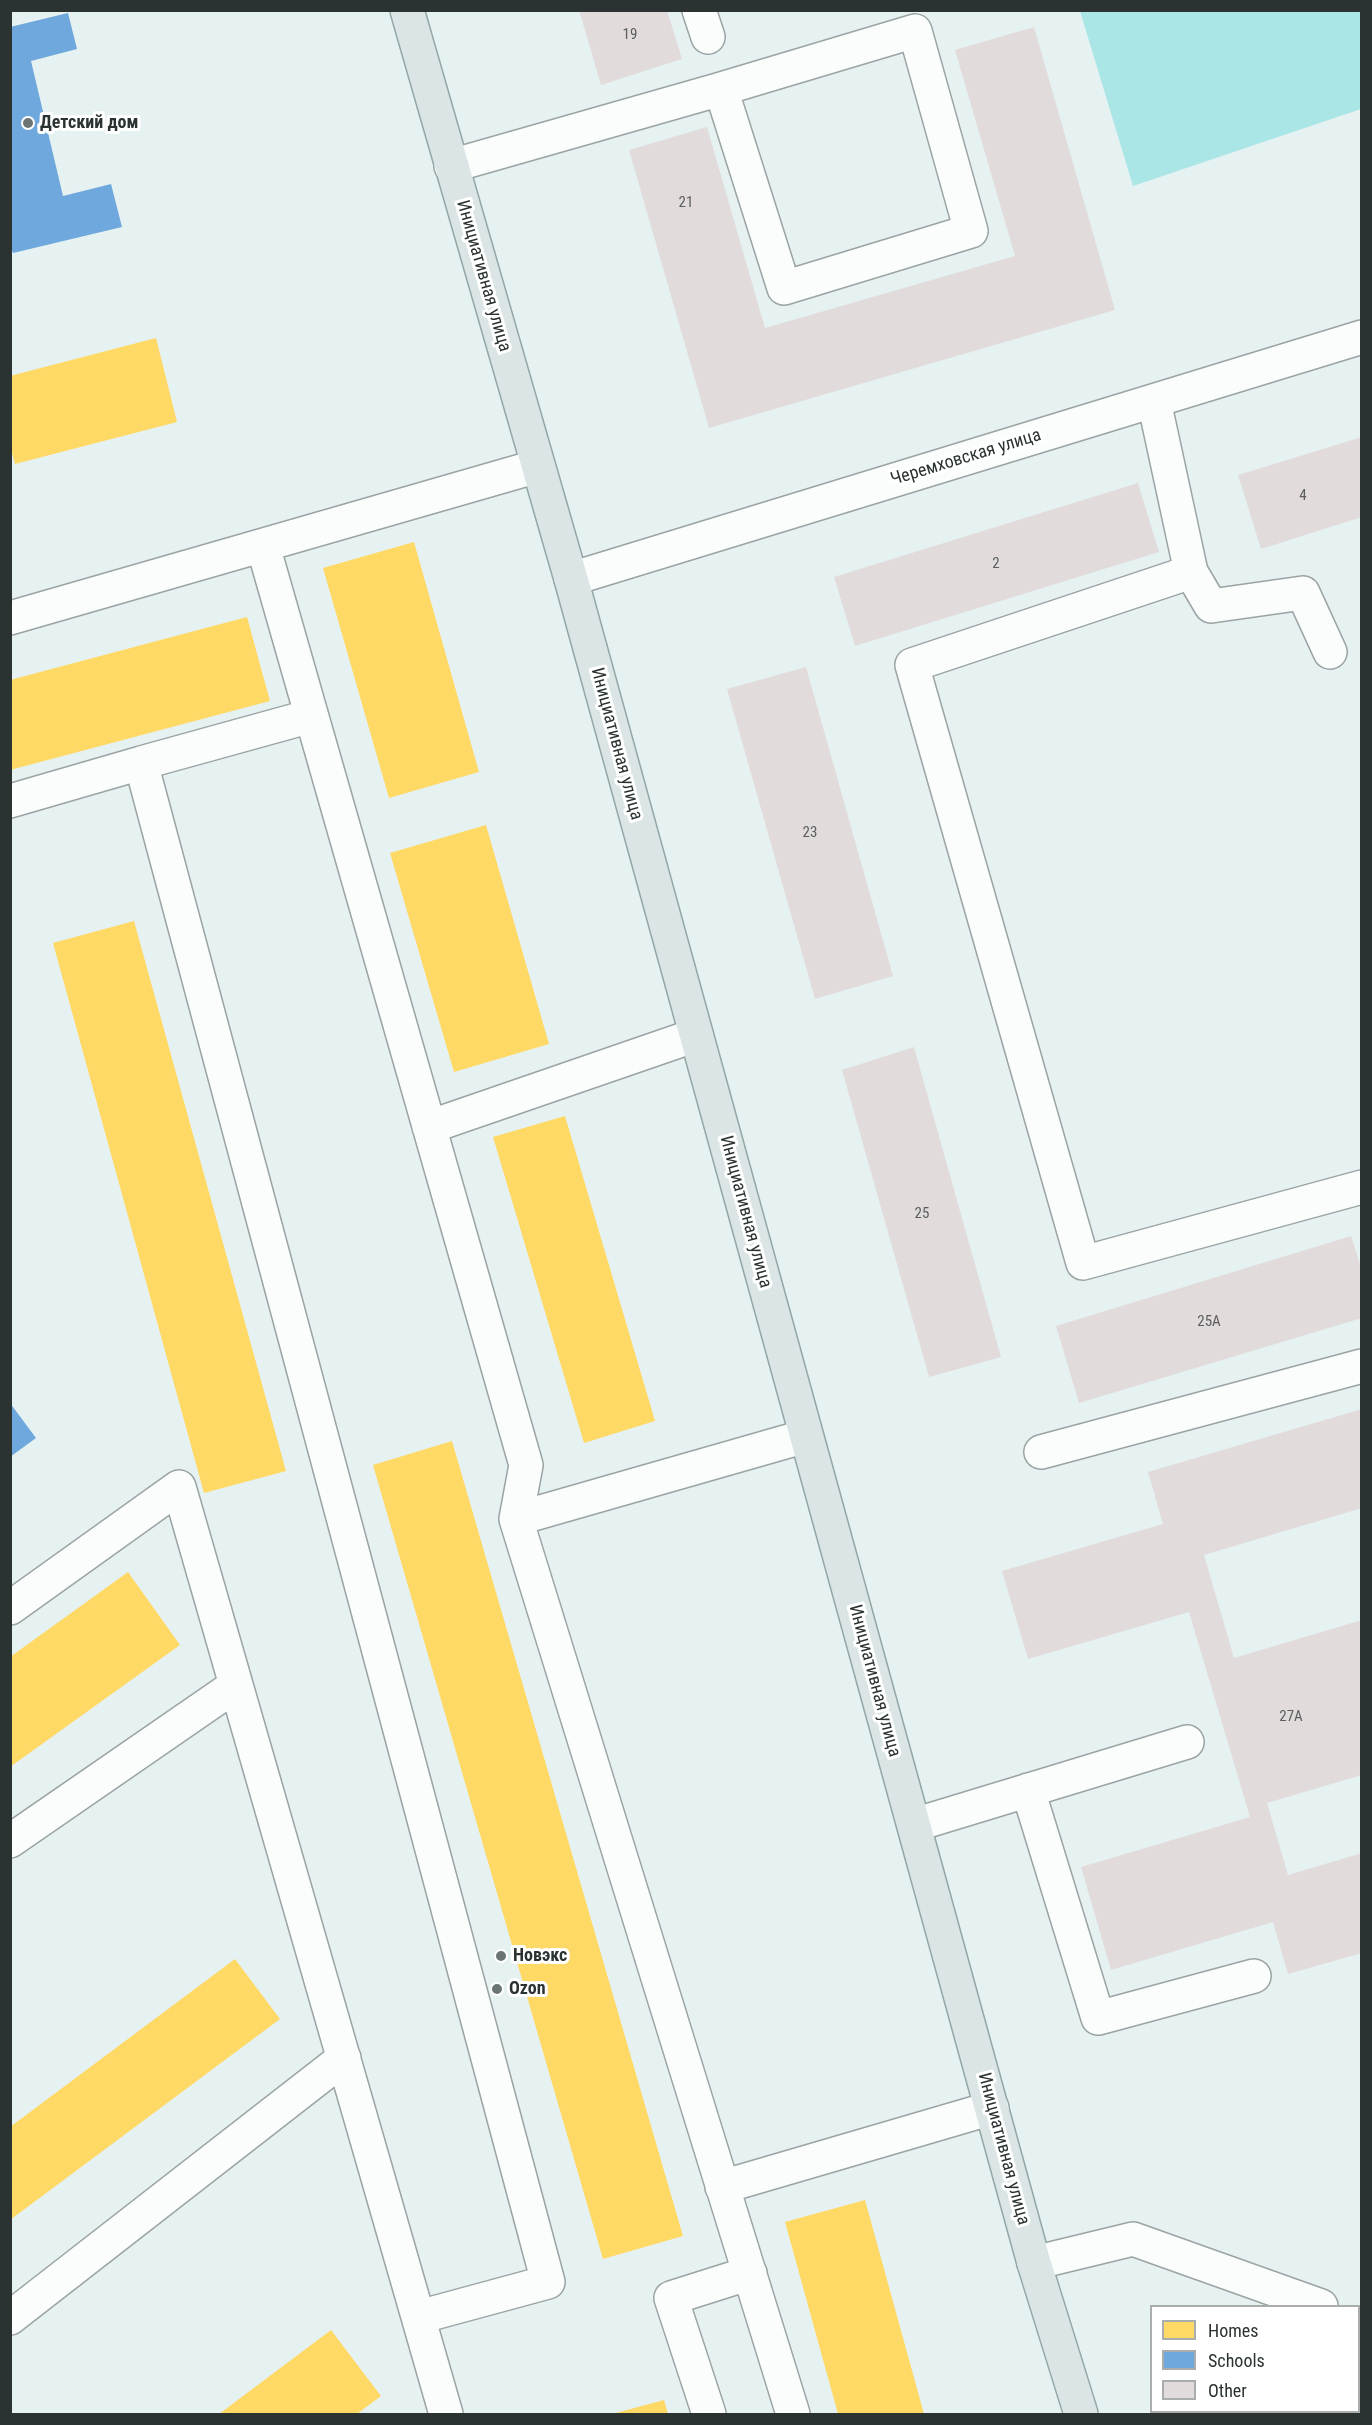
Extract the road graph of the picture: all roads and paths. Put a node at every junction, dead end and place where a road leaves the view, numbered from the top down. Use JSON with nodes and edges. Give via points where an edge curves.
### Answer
{"nodes":[{"id":1,"x":407,"y":10,"type":"edge"},
{"id":2,"x":721,"y":89,"type":"junction"},
{"id":3,"x":451,"y":166,"type":"junction"},
{"id":4,"x":1362,"y":337,"type":"edge"},
{"id":5,"x":1154,"y":400,"type":"junction"},
{"id":6,"x":538,"y":466,"type":"junction"},
{"id":7,"x":263,"y":546,"type":"junction"},
{"id":8,"x":1191,"y":572,"type":"junction"},
{"id":9,"x":571,"y":579,"type":"junction"},
{"id":10,"x":10,"y":618,"type":"edge"},
{"id":11,"x":1330,"y":652,"type":"dead end"},
{"id":12,"x":311,"y":716,"type":"junction"},
{"id":13,"x":141,"y":763,"type":"junction"},
{"id":14,"x":10,"y":801,"type":"edge"},
{"id":15,"x":696,"y":1035,"type":"junction"},
{"id":16,"x":429,"y":1127,"type":"junction"},
{"id":17,"x":1362,"y":1187,"type":"edge"},
{"id":18,"x":1362,"y":1366,"type":"edge"},
{"id":19,"x":807,"y":1436,"type":"junction"},
{"id":20,"x":1041,"y":1452,"type":"dead end"},
{"id":21,"x":516,"y":1520,"type":"junction"},
{"id":22,"x":10,"y":1608,"type":"edge"},
{"id":23,"x":236,"y":1685,"type":"junction"},
{"id":24,"x":1187,"y":1742,"type":"dead end"},
{"id":25,"x":1028,"y":1790,"type":"junction"},
{"id":26,"x":914,"y":1825,"type":"junction"},
{"id":27,"x":10,"y":1841,"type":"edge"},
{"id":28,"x":1254,"y":1976,"type":"dead end"},
{"id":29,"x":344,"y":2058,"type":"junction"},
{"id":30,"x":992,"y":2108,"type":"junction"},
{"id":31,"x":722,"y":2187,"type":"junction"},
{"id":32,"x":1034,"y":2263,"type":"junction"},
{"id":33,"x":750,"y":2273,"type":"junction"},
{"id":34,"x":1316,"y":2305,"type":"edge"},
{"id":35,"x":419,"y":2317,"type":"junction"},
{"id":36,"x":10,"y":2318,"type":"edge"},
{"id":37,"x":446,"y":2415,"type":"edge"},
{"id":38,"x":709,"y":2415,"type":"edge"},
{"id":39,"x":793,"y":2415,"type":"edge"},
{"id":40,"x":1081,"y":2415,"type":"edge"}],
"edges":[{"from":1,"to":3,"type":"main road","name":"Инициативная улица"},
{"from":2,"to":2,"type":"street","via":[[784,288],[971,231],[915,31]]},
{"from":2,"to":3,"type":"street"},
{"from":3,"to":6,"type":"main road","name":"Инициативная улица"},
{"from":4,"to":5,"type":"street","name":"Черемховская улица"},
{"from":5,"to":8,"type":"street"},
{"from":5,"to":9,"type":"street","name":"Черемховская улица"},
{"from":6,"to":7,"type":"street"},
{"from":6,"to":9,"type":"main road","name":"Инициативная улица"},
{"from":7,"to":10,"type":"street"},
{"from":7,"to":12,"type":"street"},
{"from":8,"to":11,"type":"street","via":[[1211,606],[1303,593]]},
{"from":8,"to":17,"type":"street","via":[[912,665],[1083,1263]]},
{"from":9,"to":15,"type":"main road","name":"Инициативная улица"},
{"from":12,"to":13,"type":"street"},
{"from":12,"to":16,"type":"street"},
{"from":13,"to":14,"type":"street"},
{"from":13,"to":35,"type":"street","via":[[548,2282]]},
{"from":15,"to":16,"type":"street"},
{"from":15,"to":19,"type":"main road","name":"Инициативная улица"},
{"from":16,"to":21,"type":"street","via":[[526,1465]]},
{"from":18,"to":20,"type":"street"},
{"from":19,"to":21,"type":"street"},
{"from":19,"to":26,"type":"main road","name":"Инициативная улица"},
{"from":21,"to":31,"type":"street"},
{"from":22,"to":23,"type":"street","via":[[179,1487]]},
{"from":23,"to":27,"type":"street"},
{"from":23,"to":29,"type":"street"},
{"from":24,"to":25,"type":"street"},
{"from":25,"to":26,"type":"street"},
{"from":25,"to":28,"type":"street","via":[[1098,2018]]},
{"from":26,"to":30,"type":"main road","name":"Инициативная улица"},
{"from":29,"to":35,"type":"street"},
{"from":29,"to":36,"type":"street"},
{"from":30,"to":31,"type":"street"},
{"from":30,"to":32,"type":"main road","name":"Инициативная улица"},
{"from":31,"to":33,"type":"street"},
{"from":32,"to":34,"type":"street","via":[[1134,2239]]},
{"from":32,"to":40,"type":"main road","name":"Инициативная улица"},
{"from":33,"to":38,"type":"street","via":[[671,2298]]},
{"from":33,"to":39,"type":"street"},
{"from":35,"to":37,"type":"street"}]}
